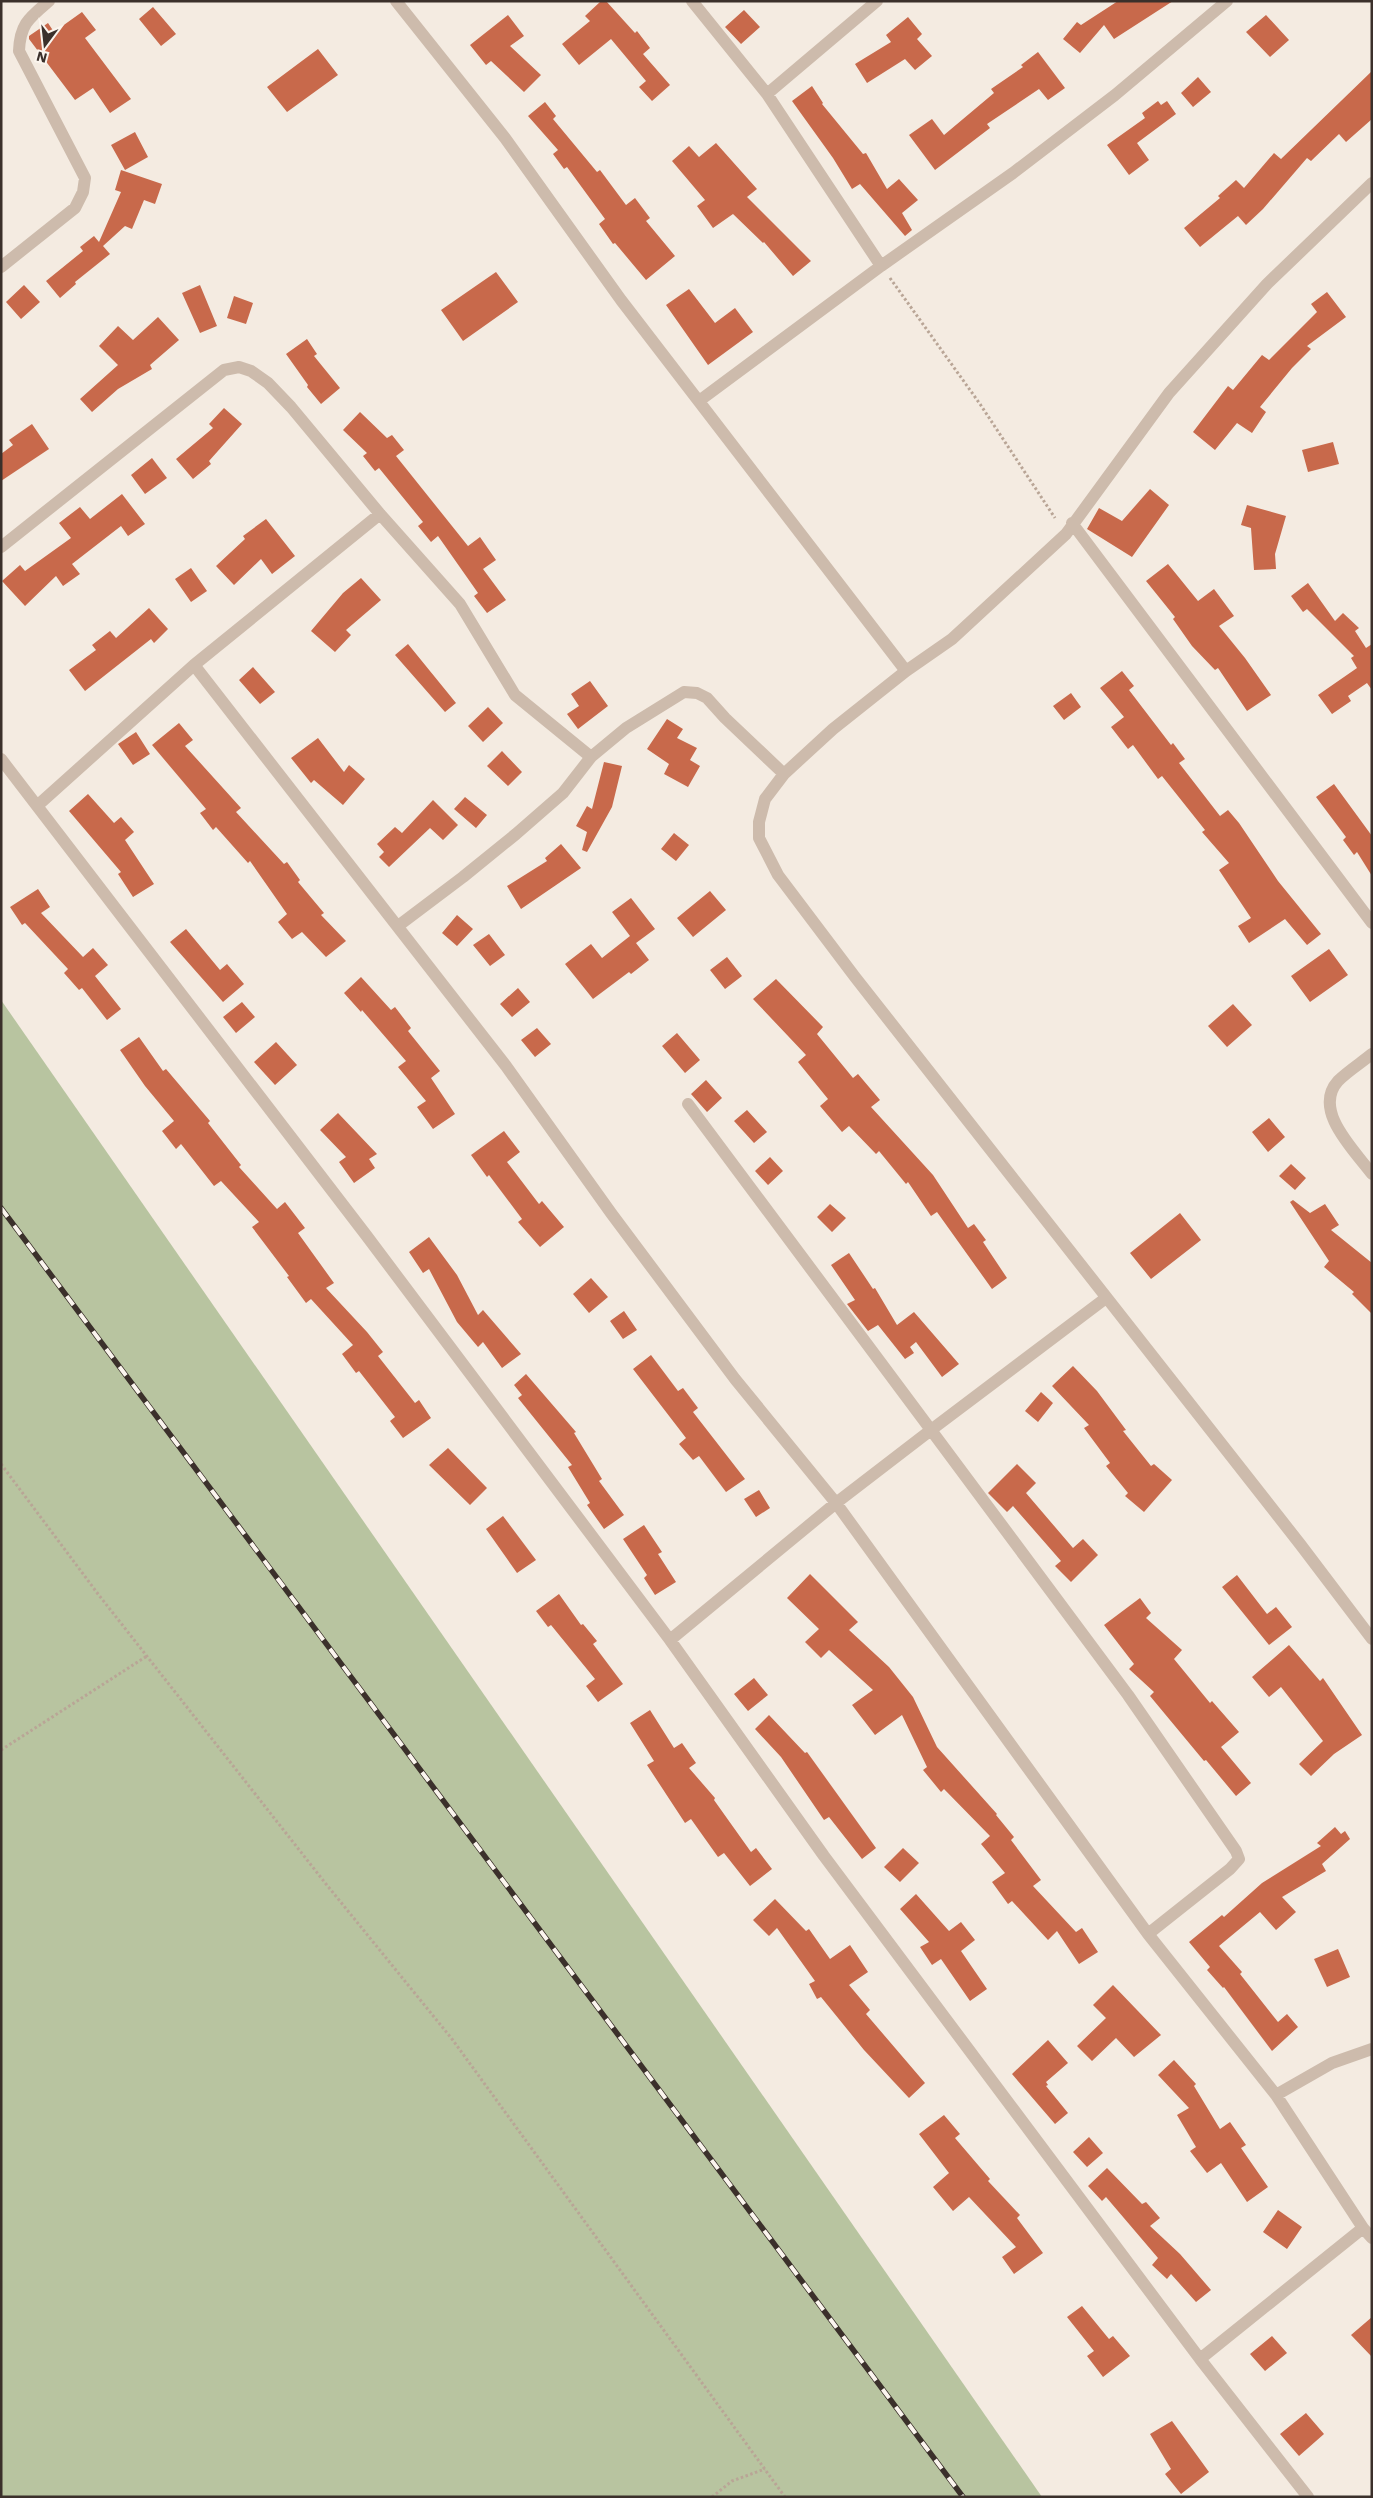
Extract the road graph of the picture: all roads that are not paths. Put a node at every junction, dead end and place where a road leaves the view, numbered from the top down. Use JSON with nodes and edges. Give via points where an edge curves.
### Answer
{"nodes":[{"id":1,"x":49,"y":1,"type":"edge"},
{"id":2,"x":396,"y":1,"type":"edge"},
{"id":3,"x":692,"y":1,"type":"edge"},
{"id":4,"x":877,"y":1,"type":"edge"},
{"id":5,"x":1227,"y":1,"type":"edge"},
{"id":6,"x":767,"y":94,"type":"junction"},
{"id":7,"x":1372,"y":183,"type":"edge"},
{"id":8,"x":881,"y":266,"type":"junction"},
{"id":9,"x":1,"y":267,"type":"edge"},
{"id":10,"x":699,"y":401,"type":"junction"},
{"id":11,"x":380,"y":514,"type":"junction"},
{"id":12,"x":1069,"y":529,"type":"junction"},
{"id":13,"x":1,"y":547,"type":"edge"},
{"id":14,"x":194,"y":665,"type":"junction"},
{"id":15,"x":906,"y":671,"type":"junction"},
{"id":16,"x":591,"y":757,"type":"junction"},
{"id":17,"x":1,"y":759,"type":"edge"},
{"id":18,"x":784,"y":774,"type":"junction"},
{"id":19,"x":37,"y":806,"type":"junction"},
{"id":20,"x":1372,"y":923,"type":"edge"},
{"id":21,"x":398,"y":926,"type":"junction"},
{"id":22,"x":1372,"y":1054,"type":"edge"},
{"id":23,"x":688,"y":1104,"type":"dead end"},
{"id":24,"x":1372,"y":1174,"type":"edge"},
{"id":25,"x":1106,"y":1298,"type":"junction"},
{"id":26,"x":931,"y":1430,"type":"junction"},
{"id":27,"x":836,"y":1504,"type":"junction"},
{"id":28,"x":1372,"y":1639,"type":"edge"},
{"id":29,"x":670,"y":1640,"type":"junction"},
{"id":30,"x":1148,"y":1934,"type":"junction"},
{"id":31,"x":1372,"y":2049,"type":"edge"},
{"id":32,"x":1276,"y":2095,"type":"junction"},
{"id":33,"x":1362,"y":2228,"type":"junction"},
{"id":34,"x":1372,"y":2238,"type":"edge"},
{"id":35,"x":1200,"y":2359,"type":"junction"},
{"id":36,"x":1308,"y":2497,"type":"edge"}],
"edges":[{"from":1,"to":9,"type":"street","via":[[26,21],[19,51],[85,178],[83,192],[75,208]]},
{"from":2,"to":10,"type":"street","via":[[505,138],[620,300]]},
{"from":3,"to":6,"type":"street"},
{"from":4,"to":6,"type":"street"},
{"from":5,"to":8,"type":"street","via":[[1115,96]]},
{"from":6,"to":8,"type":"street"},
{"from":7,"to":12,"type":"street","via":[[1267,284],[1169,393]]},
{"from":8,"to":10,"type":"street"},
{"from":10,"to":15,"type":"street"},
{"from":11,"to":13,"type":"street","via":[[268,383],[239,367],[224,370]]},
{"from":11,"to":14,"type":"street"},
{"from":11,"to":16,"type":"street","via":[[460,604],[515,695]]},
{"from":12,"to":15,"type":"street","via":[[966,627]]},
{"from":12,"to":20,"type":"street"},
{"from":14,"to":19,"type":"street"},
{"from":14,"to":21,"type":"street"},
{"from":15,"to":18,"type":"street","via":[[833,729]]},
{"from":16,"to":18,"type":"street","via":[[626,728],[674,697],[684,692],[697,693],[707,698]]},
{"from":16,"to":21,"type":"street","via":[[563,793],[463,878]]},
{"from":17,"to":19,"type":"street"},
{"from":18,"to":25,"type":"street","via":[[765,799],[759,822],[759,838],[778,875]]},
{"from":19,"to":29,"type":"street","via":[[360,1227]]},
{"from":21,"to":27,"type":"street","via":[[506,1066],[735,1379]]},
{"from":22,"to":24,"type":"street","via":[[1338,1081],[1328,1098],[1332,1120]]},
{"from":23,"to":26,"type":"street"},
{"from":25,"to":26,"type":"street"},
{"from":25,"to":28,"type":"street"},
{"from":26,"to":27,"type":"street"},
{"from":26,"to":30,"type":"street","via":[[1128,1695],[1236,1852],[1239,1859],[1230,1869]]},
{"from":27,"to":29,"type":"street"},
{"from":27,"to":30,"type":"street"},
{"from":29,"to":35,"type":"street","via":[[824,1856]]},
{"from":30,"to":32,"type":"street"},
{"from":31,"to":32,"type":"street","via":[[1332,2063]]},
{"from":32,"to":33,"type":"street"},
{"from":33,"to":34,"type":"street"},
{"from":33,"to":35,"type":"street"},
{"from":35,"to":36,"type":"street"}]}
